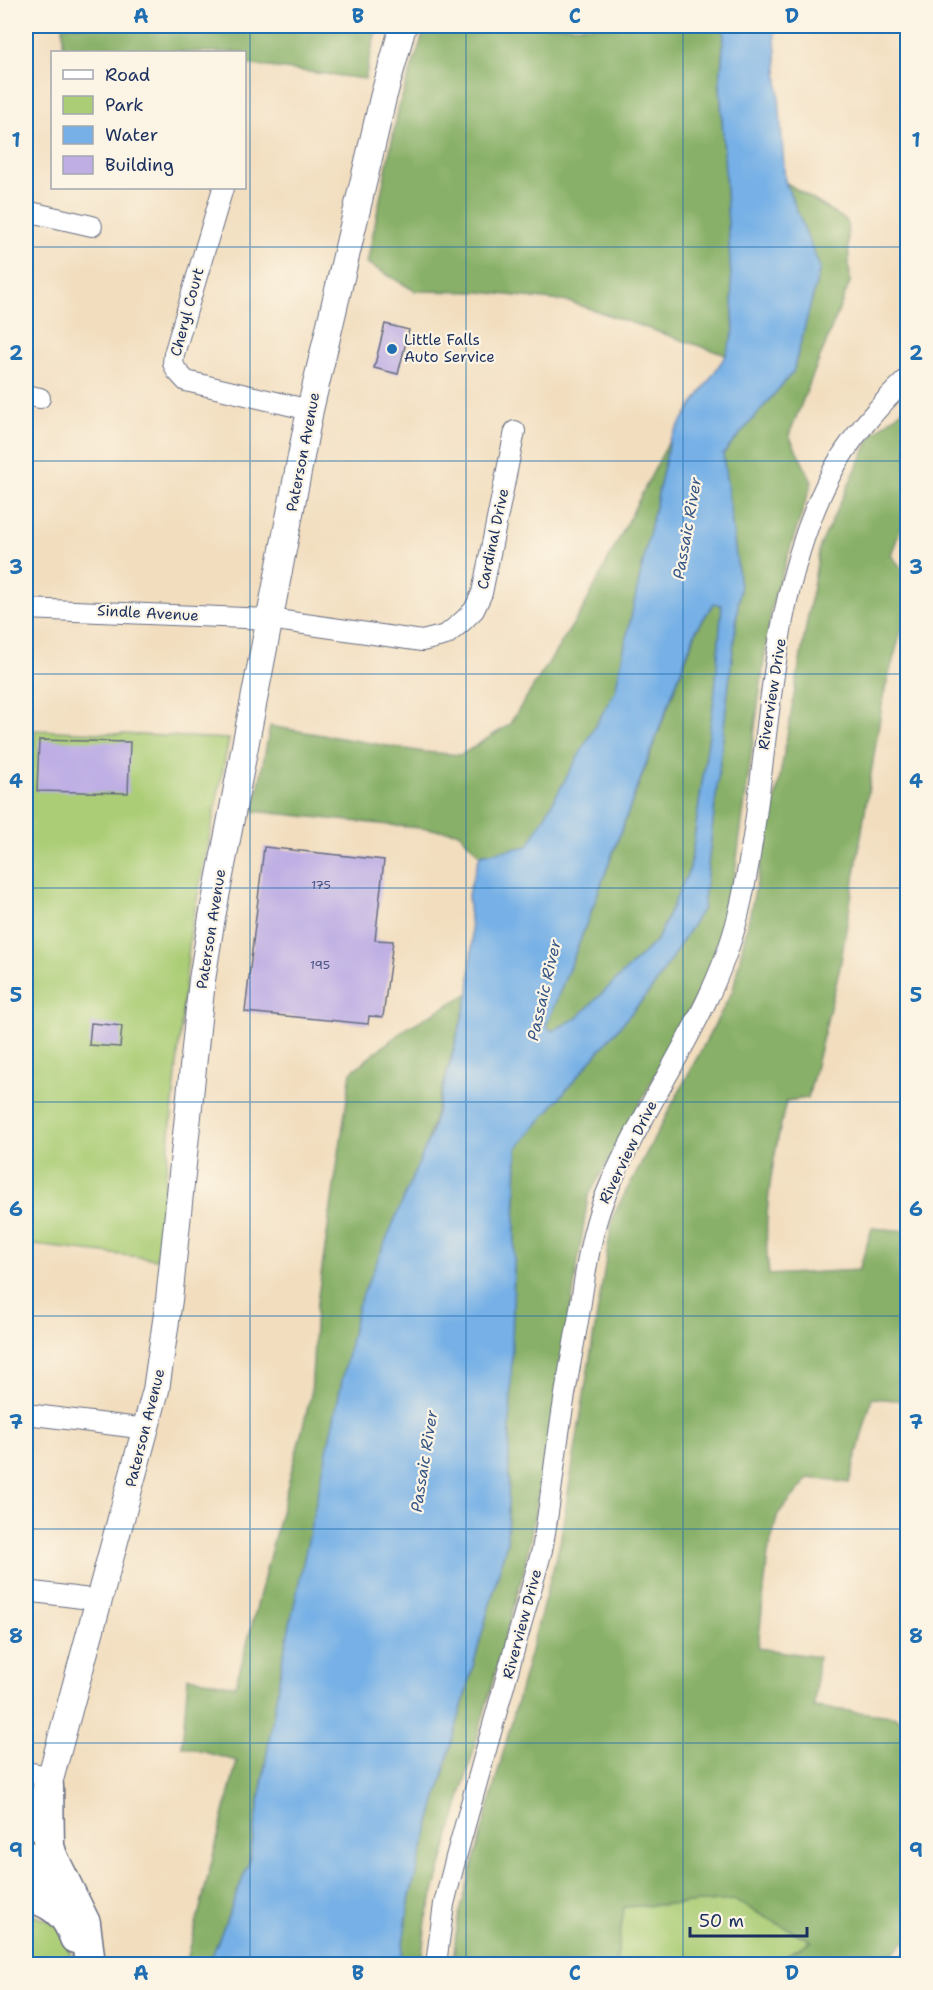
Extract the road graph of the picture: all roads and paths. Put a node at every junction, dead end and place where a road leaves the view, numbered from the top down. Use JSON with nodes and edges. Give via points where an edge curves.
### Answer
{"nodes":[{"id":1,"x":402,"y":26,"type":"edge"},
{"id":2,"x":223,"y":189,"type":"edge"},
{"id":3,"x":26,"y":211,"type":"edge"},
{"id":4,"x":92,"y":226,"type":"dead end"},
{"id":5,"x":908,"y":378,"type":"edge"},
{"id":6,"x":310,"y":410,"type":"junction"},
{"id":7,"x":515,"y":431,"type":"dead end"},
{"id":8,"x":26,"y":609,"type":"edge"},
{"id":9,"x":270,"y":618,"type":"junction"},
{"id":10,"x":26,"y":1414,"type":"edge"},
{"id":11,"x":147,"y":1429,"type":"junction"},
{"id":12,"x":26,"y":1591,"type":"edge"},
{"id":13,"x":99,"y":1600,"type":"junction"},
{"id":14,"x":41,"y":1778,"type":"edge"},
{"id":15,"x":26,"y":1829,"type":"edge"},
{"id":16,"x":26,"y":1856,"type":"edge"},
{"id":17,"x":26,"y":1874,"type":"edge"},
{"id":18,"x":26,"y":1896,"type":"edge"},
{"id":19,"x":65,"y":1904,"type":"junction"},
{"id":20,"x":76,"y":1965,"type":"edge"},
{"id":21,"x":90,"y":1965,"type":"edge"},
{"id":22,"x":436,"y":1965,"type":"edge"}],
"edges":[{"from":1,"to":6,"type":"main road","name":"Paterson Avenue"},
{"from":2,"to":6,"type":"street","name":"Cheryl Court","via":[[181,324],[173,363],[181,377],[196,385]]},
{"from":3,"to":4,"type":"street"},
{"from":5,"to":22,"type":"street","name":"Riverview Drive","via":[[871,417],[831,473],[805,536],[778,648],[738,917],[709,993],[627,1150],[597,1221],[560,1423],[542,1550],[456,1857],[444,1904]]},
{"from":6,"to":9,"type":"main road","name":"Paterson Avenue"},
{"from":7,"to":9,"type":"street","name":"Cardinal Drive","via":[[482,593],[474,610],[446,635],[422,640]]},
{"from":8,"to":9,"type":"street","name":"Sindle Avenue"},
{"from":9,"to":11,"type":"main road","name":"Paterson Avenue","via":[[202,980],[165,1333]]},
{"from":10,"to":11,"type":"street"},
{"from":11,"to":13,"type":"main road","name":"Paterson Avenue"},
{"from":12,"to":13,"type":"street"},
{"from":13,"to":14,"type":"main road","name":"Paterson Avenue"},
{"from":14,"to":15,"type":"main road","name":"Paterson Avenue","via":[[37,1813]]},
{"from":14,"to":19,"type":"highway","via":[[49,1846]]},
{"from":16,"to":19,"type":"highway"},
{"from":17,"to":19,"type":"highway"},
{"from":18,"to":19,"type":"highway"},
{"from":19,"to":20,"type":"highway","via":[[76,1944]]},
{"from":19,"to":21,"type":"highway","via":[[85,1923]]}]}
